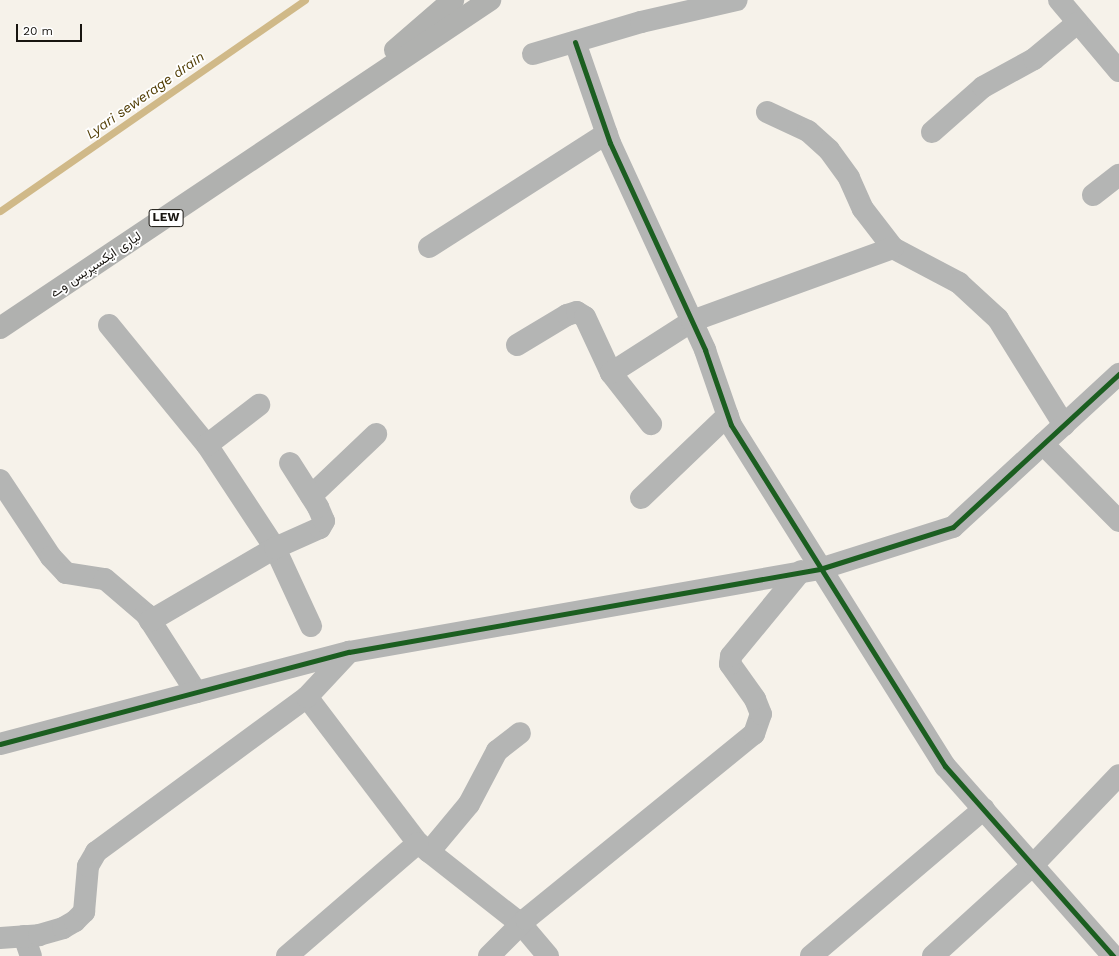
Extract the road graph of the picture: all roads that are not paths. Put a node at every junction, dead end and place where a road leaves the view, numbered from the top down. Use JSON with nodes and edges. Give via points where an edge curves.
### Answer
{"nodes":[{"id":1,"x":454,"y":0,"type":"edge"},
{"id":2,"x":490,"y":0,"type":"edge"},
{"id":3,"x":737,"y":0,"type":"edge"},
{"id":4,"x":1059,"y":0,"type":"edge"},
{"id":5,"x":1077,"y":23,"type":"junction"},
{"id":6,"x":575,"y":42,"type":"junction"},
{"id":7,"x":533,"y":54,"type":"dead end"},
{"id":8,"x":1119,"y":71,"type":"edge"},
{"id":9,"x":330,"y":106,"type":"junction"},
{"id":10,"x":767,"y":112,"type":"dead end"},
{"id":11,"x":932,"y":132,"type":"dead end"},
{"id":12,"x":607,"y":133,"type":"junction"},
{"id":13,"x":1119,"y":175,"type":"edge"},
{"id":14,"x":1093,"y":195,"type":"dead end"},
{"id":15,"x":429,"y":246,"type":"dead end"},
{"id":16,"x":893,"y":248,"type":"junction"},
{"id":17,"x":692,"y":321,"type":"junction"},
{"id":18,"x":109,"y":325,"type":"dead end"},
{"id":19,"x":0,"y":328,"type":"edge"},
{"id":20,"x":517,"y":345,"type":"dead end"},
{"id":21,"x":611,"y":373,"type":"junction"},
{"id":22,"x":1119,"y":374,"type":"edge"},
{"id":23,"x":259,"y":405,"type":"dead end"},
{"id":24,"x":728,"y":415,"type":"junction"},
{"id":25,"x":651,"y":424,"type":"dead end"},
{"id":26,"x":1064,"y":425,"type":"junction"},
{"id":27,"x":376,"y":434,"type":"dead end"},
{"id":28,"x":1043,"y":444,"type":"junction"},
{"id":29,"x":207,"y":446,"type":"junction"},
{"id":30,"x":290,"y":463,"type":"dead end"},
{"id":31,"x":0,"y":480,"type":"edge"},
{"id":32,"x":311,"y":496,"type":"junction"},
{"id":33,"x":641,"y":498,"type":"dead end"},
{"id":34,"x":1119,"y":521,"type":"edge"},
{"id":35,"x":275,"y":548,"type":"junction"},
{"id":36,"x":822,"y":568,"type":"junction"},
{"id":37,"x":801,"y":571,"type":"junction"},
{"id":38,"x":150,"y":621,"type":"junction"},
{"id":39,"x":311,"y":626,"type":"dead end"},
{"id":40,"x":349,"y":652,"type":"junction"},
{"id":41,"x":196,"y":692,"type":"junction"},
{"id":42,"x":307,"y":697,"type":"junction"},
{"id":43,"x":520,"y":733,"type":"dead end"},
{"id":44,"x":0,"y":744,"type":"edge"},
{"id":45,"x":1119,"y":774,"type":"edge"},
{"id":46,"x":984,"y":809,"type":"junction"},
{"id":47,"x":424,"y":847,"type":"junction"},
{"id":48,"x":1033,"y":865,"type":"junction"},
{"id":49,"x":521,"y":924,"type":"junction"},
{"id":50,"x":0,"y":938,"type":"edge"},
{"id":51,"x":27,"y":946,"type":"edge"},
{"id":52,"x":287,"y":956,"type":"edge"},
{"id":53,"x":488,"y":956,"type":"edge"},
{"id":54,"x":548,"y":956,"type":"edge"},
{"id":55,"x":811,"y":956,"type":"edge"},
{"id":56,"x":934,"y":956,"type":"edge"},
{"id":57,"x":1113,"y":956,"type":"edge"}],
"edges":[{"from":1,"to":9,"type":"highway","number":"LEW"},
{"from":2,"to":9,"type":"highway","number":"LEW"},
{"from":3,"to":6,"type":"street","via":[[641,22]]},
{"from":4,"to":5,"type":"street"},
{"from":5,"to":8,"type":"street"},
{"from":5,"to":11,"type":"street","via":[[1034,59],[983,86]]},
{"from":6,"to":7,"type":"street"},
{"from":6,"to":12,"type":"street"},
{"from":9,"to":19,"type":"highway","name":"لیاری ایکسپریس وے","number":"LEW"},
{"from":10,"to":16,"type":"street","via":[[808,131],[829,150],[849,178],[863,209]]},
{"from":12,"to":15,"type":"street"},
{"from":12,"to":17,"type":"street"},
{"from":13,"to":14,"type":"street"},
{"from":16,"to":17,"type":"street"},
{"from":16,"to":26,"type":"street","via":[[959,283],[998,319]]},
{"from":17,"to":21,"type":"street"},
{"from":17,"to":24,"type":"street","via":[[706,350]]},
{"from":18,"to":29,"type":"street"},
{"from":20,"to":21,"type":"street","via":[[577,312],[585,317]]},
{"from":21,"to":25,"type":"street"},
{"from":22,"to":26,"type":"street"},
{"from":23,"to":29,"type":"street"},
{"from":24,"to":33,"type":"street"},
{"from":24,"to":36,"type":"street"},
{"from":26,"to":28,"type":"street"},
{"from":27,"to":32,"type":"street"},
{"from":28,"to":34,"type":"street"},
{"from":28,"to":36,"type":"street","via":[[952,527]]},
{"from":29,"to":35,"type":"street"},
{"from":30,"to":32,"type":"street"},
{"from":31,"to":38,"type":"street","via":[[51,557],[66,573],[105,579],[146,614]]},
{"from":32,"to":35,"type":"street","via":[[324,521],[320,528]]},
{"from":35,"to":38,"type":"street"},
{"from":35,"to":39,"type":"street"},
{"from":36,"to":37,"type":"street"},
{"from":36,"to":46,"type":"street","via":[[945,766]]},
{"from":37,"to":40,"type":"street"},
{"from":37,"to":49,"type":"street","via":[[730,656],[730,664],[761,714],[754,734]]},
{"from":38,"to":41,"type":"street"},
{"from":40,"to":41,"type":"street"},
{"from":40,"to":42,"type":"street"},
{"from":41,"to":44,"type":"street"},
{"from":42,"to":47,"type":"street"},
{"from":42,"to":51,"type":"street","via":[[96,852],[88,866],[84,912],[62,928],[39,935]]},
{"from":43,"to":47,"type":"street","via":[[497,751],[469,804]]},
{"from":45,"to":48,"type":"street"},
{"from":46,"to":48,"type":"street"},
{"from":46,"to":55,"type":"street"},
{"from":47,"to":49,"type":"street"},
{"from":47,"to":52,"type":"street"},
{"from":48,"to":56,"type":"street"},
{"from":48,"to":57,"type":"street"},
{"from":49,"to":53,"type":"street"},
{"from":49,"to":54,"type":"street"},
{"from":50,"to":51,"type":"street"}]}
